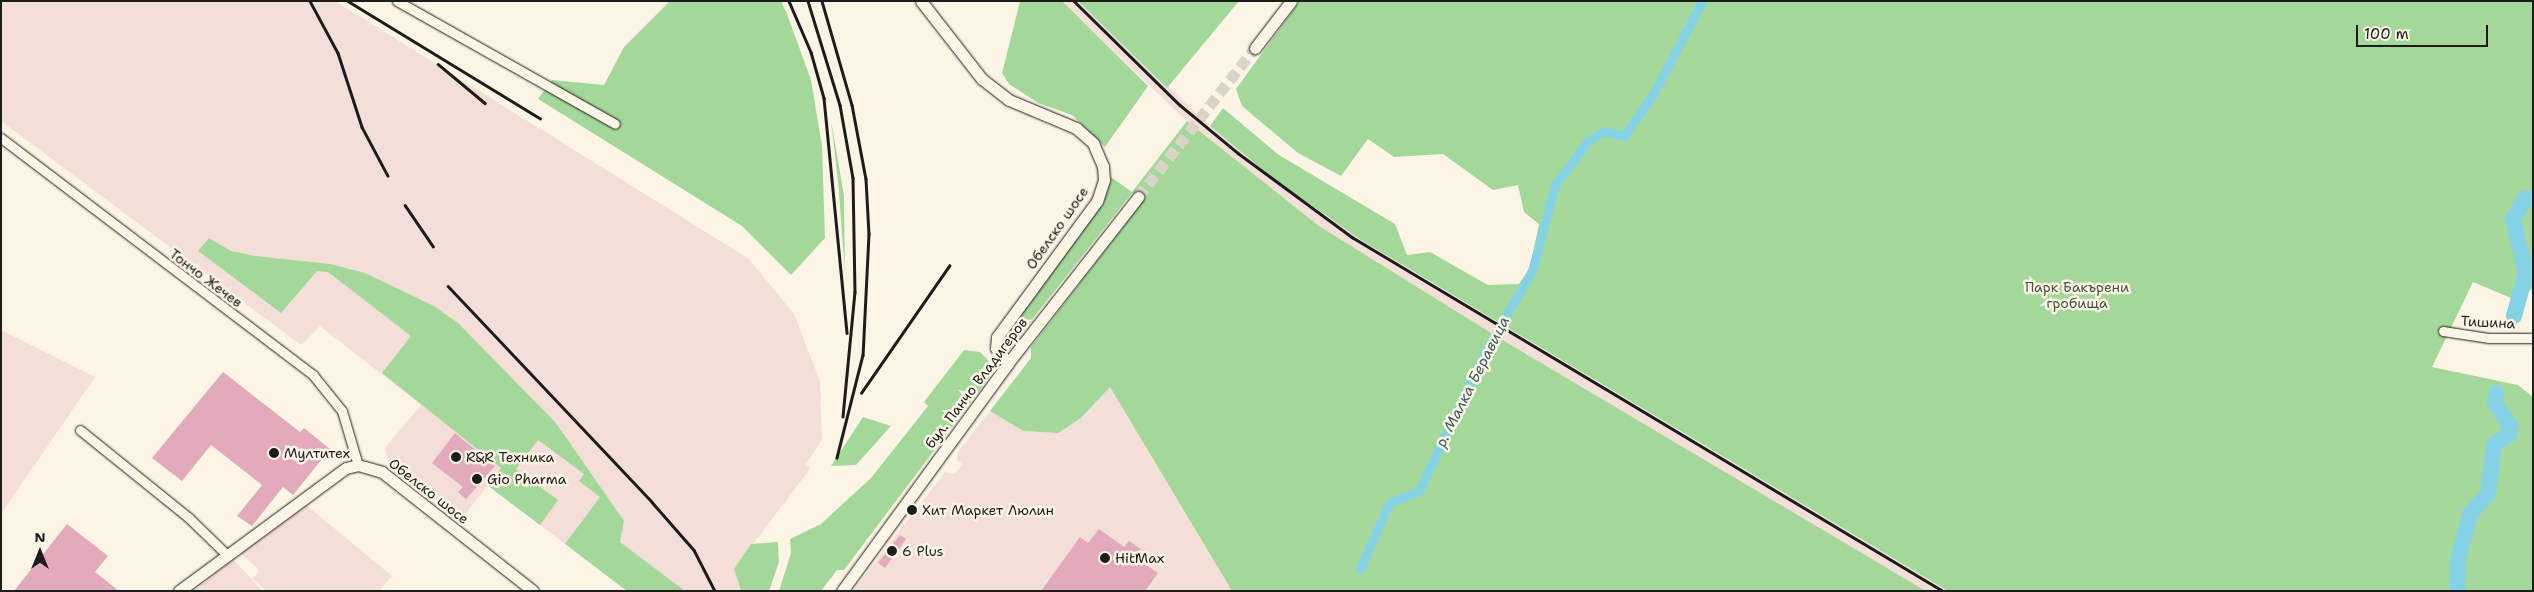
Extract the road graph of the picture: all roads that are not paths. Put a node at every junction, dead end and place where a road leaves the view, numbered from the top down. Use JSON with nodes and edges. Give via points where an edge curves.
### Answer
{"nodes":[{"id":1,"x":397,"y":1,"type":"edge"},
{"id":2,"x":921,"y":1,"type":"edge"},
{"id":3,"x":1291,"y":1,"type":"edge"},
{"id":4,"x":1255,"y":48,"type":"tunnel mouth"},
{"id":5,"x":615,"y":124,"type":"dead end"},
{"id":6,"x":1,"y":138,"type":"edge"},
{"id":7,"x":1138,"y":197,"type":"tunnel mouth"},
{"id":8,"x":2442,"y":331,"type":"dead end"},
{"id":9,"x":2533,"y":338,"type":"edge"},
{"id":10,"x":1008,"y":363,"type":"junction"},
{"id":11,"x":80,"y":430,"type":"dead end"},
{"id":12,"x":358,"y":465,"type":"junction"},
{"id":13,"x":226,"y":554,"type":"junction"},
{"id":14,"x":179,"y":591,"type":"edge"},
{"id":15,"x":532,"y":591,"type":"edge"},
{"id":16,"x":842,"y":591,"type":"edge"}],
"edges":[{"from":1,"to":5,"type":"street"},
{"from":2,"to":10,"type":"street","name":"Обелско шосе","via":[[982,79],[1008,100],[1076,128],[1093,143],[1103,166],[1104,180],[1097,201],[997,337],[996,348]]},
{"from":3,"to":4,"type":"street"},
{"from":6,"to":12,"type":"street","name":"Тончо Жечев","via":[[313,375],[342,411]]},
{"from":7,"to":10,"type":"street","name":"бул. Панчо Владигеров"},
{"from":8,"to":9,"type":"street","name":"Тишина","via":[[2454,335]]},
{"from":10,"to":16,"type":"street","name":"бул. Панчо Владигеров"},
{"from":11,"to":13,"type":"street","via":[[188,517]]},
{"from":12,"to":13,"type":"street","via":[[346,468]]},
{"from":12,"to":15,"type":"street","name":"Обелско шосе","via":[[382,472]]},
{"from":13,"to":14,"type":"street"}]}
